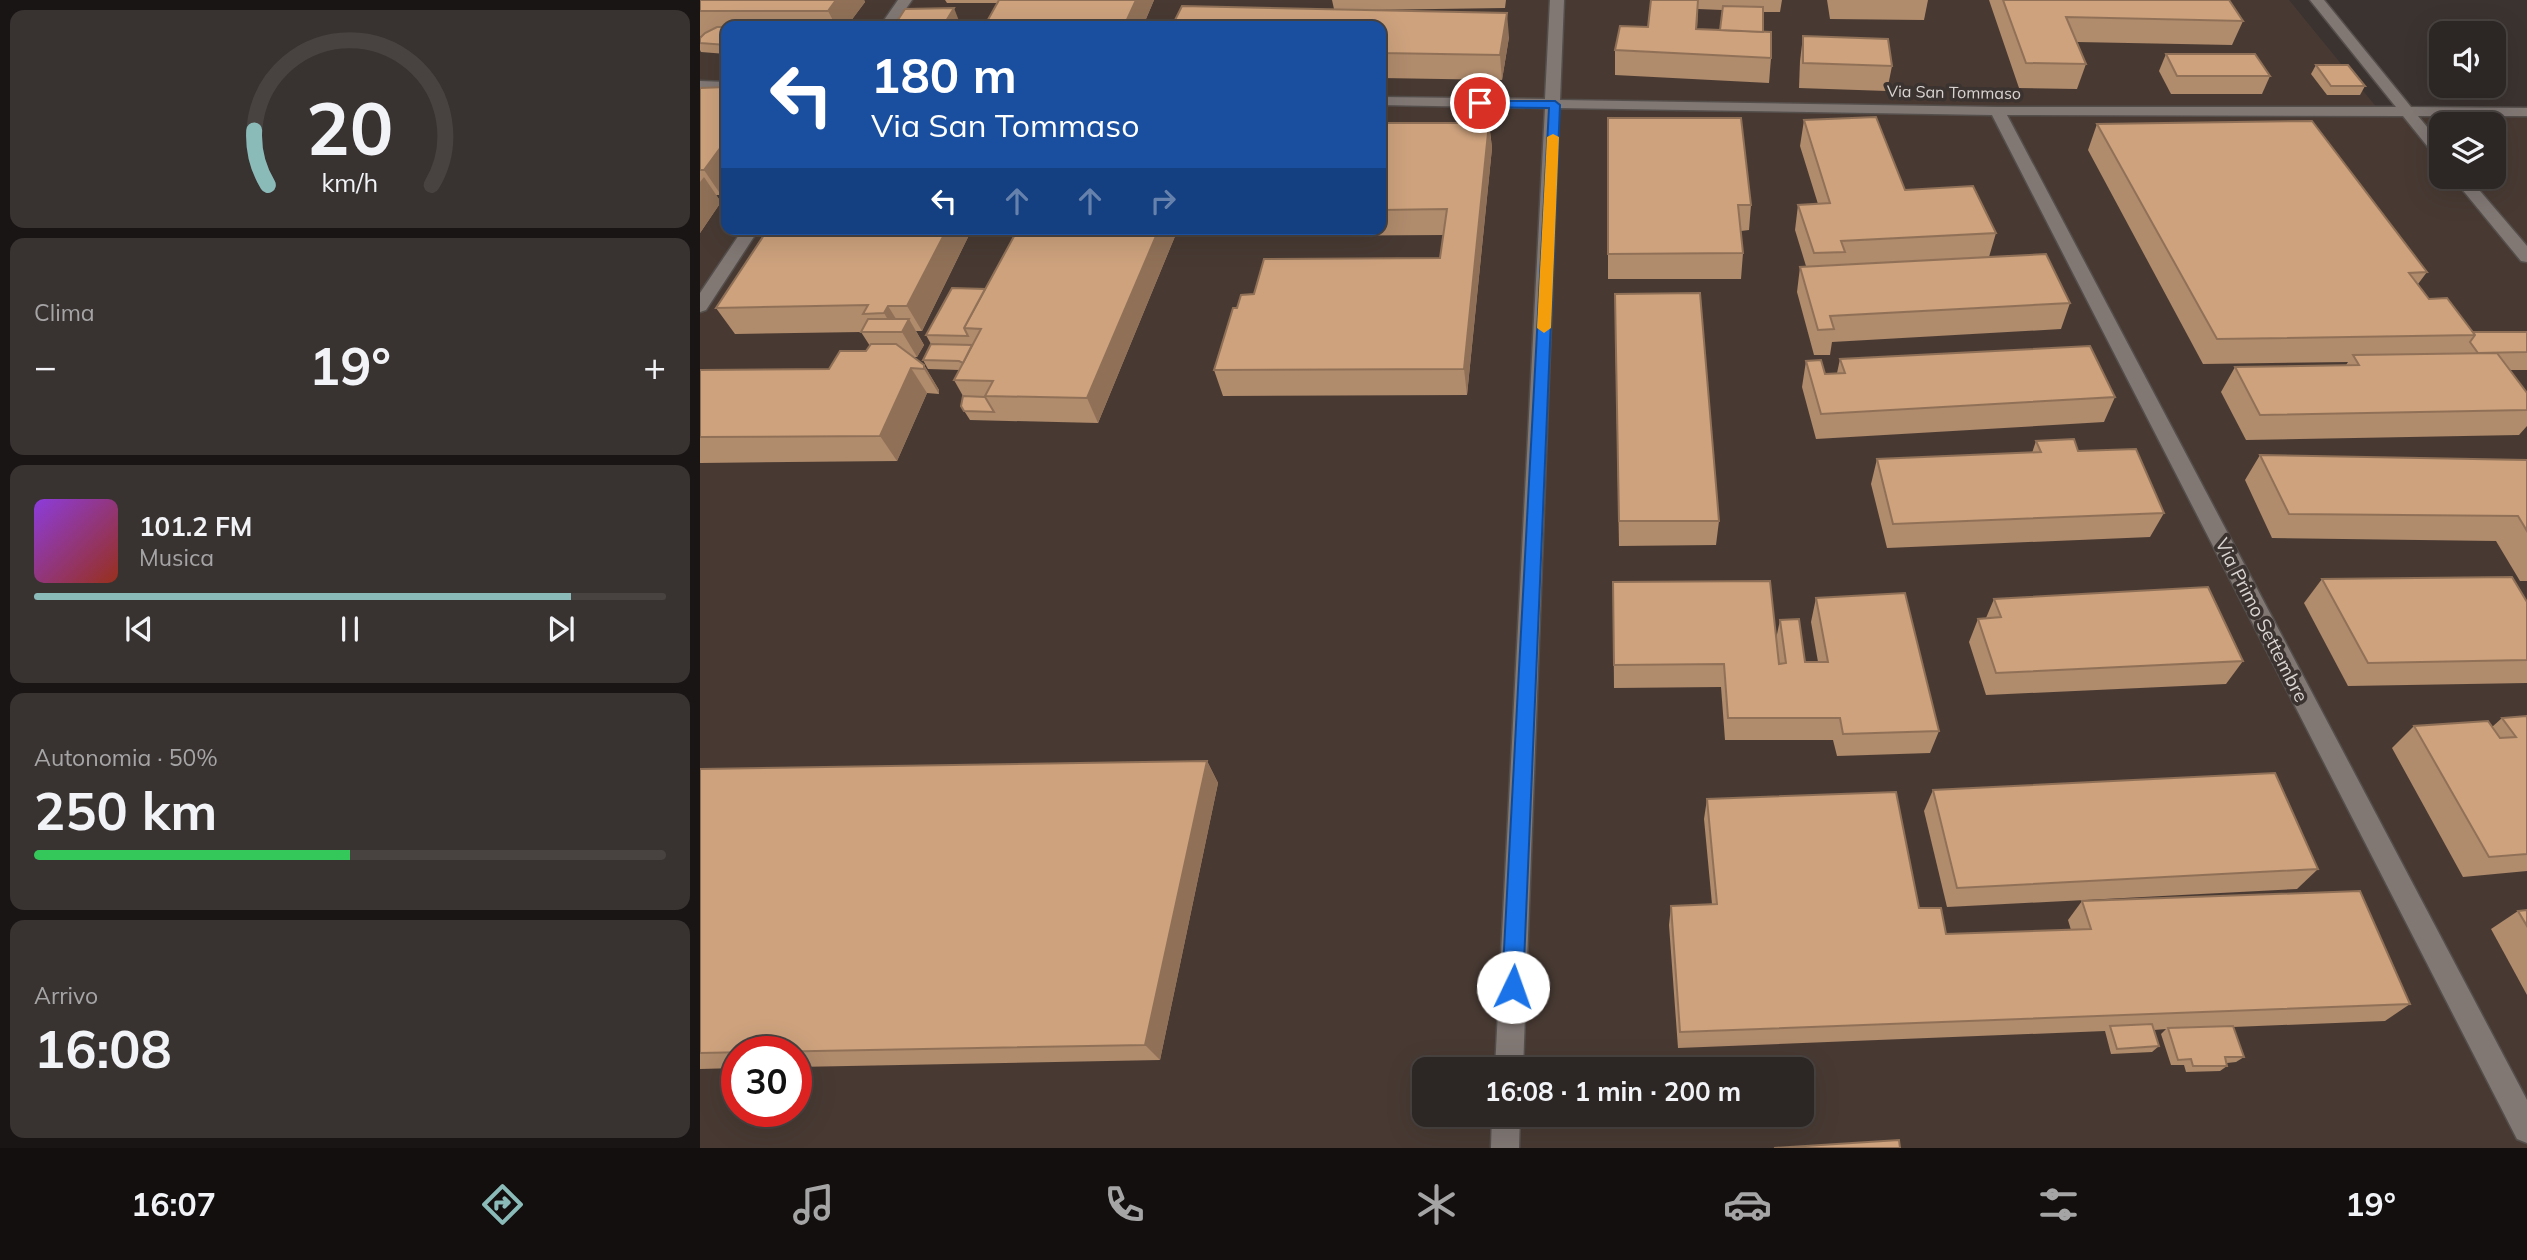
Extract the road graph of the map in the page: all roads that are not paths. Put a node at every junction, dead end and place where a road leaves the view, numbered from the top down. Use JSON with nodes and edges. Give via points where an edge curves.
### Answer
{"nodes":[{"id":1,"x":905,"y":0,"type":"edge"},
{"id":2,"x":1557,"y":0,"type":"edge"},
{"id":3,"x":2317,"y":0,"type":"edge"},
{"id":4,"x":890,"y":21,"type":"edge"},
{"id":5,"x":700,"y":85,"type":"edge"},
{"id":6,"x":721,"y":86,"type":"edge"},
{"id":7,"x":1386,"y":101,"type":"edge"},
{"id":8,"x":1555,"y":105,"type":"junction"},
{"id":9,"x":1997,"y":111,"type":"junction"},
{"id":10,"x":2527,"y":112,"type":"edge"},
{"id":11,"x":2408,"y":114,"type":"junction"},
{"id":12,"x":2429,"y":139,"type":"edge"},
{"id":13,"x":2470,"y":189,"type":"edge"},
{"id":14,"x":747,"y":235,"type":"edge"},
{"id":15,"x":2527,"y":257,"type":"edge"},
{"id":16,"x":700,"y":306,"type":"edge"},
{"id":17,"x":1509,"y":1057,"type":"edge"},
{"id":18,"x":1506,"y":1127,"type":"edge"},
{"id":19,"x":2527,"y":1129,"type":"edge"},
{"id":20,"x":1505,"y":1148,"type":"edge"}],
"edges":[{"from":1,"to":4,"type":"street"},
{"from":2,"to":8,"type":"street"},
{"from":3,"to":11,"type":"street"},
{"from":5,"to":6,"type":"street"},
{"from":7,"to":8,"type":"street","name":"Via San Tommaso"},
{"from":8,"to":9,"type":"street","name":"Via San Tommaso"},
{"from":8,"to":17,"type":"street"},
{"from":9,"to":11,"type":"street","name":"Via San Tommaso"},
{"from":9,"to":19,"type":"street","name":"Via Primo Settembre"},
{"from":10,"to":11,"type":"street","name":"Via San Tommaso"},
{"from":11,"to":12,"type":"street"},
{"from":13,"to":15,"type":"street"},
{"from":14,"to":16,"type":"street"},
{"from":18,"to":20,"type":"street"}]}
